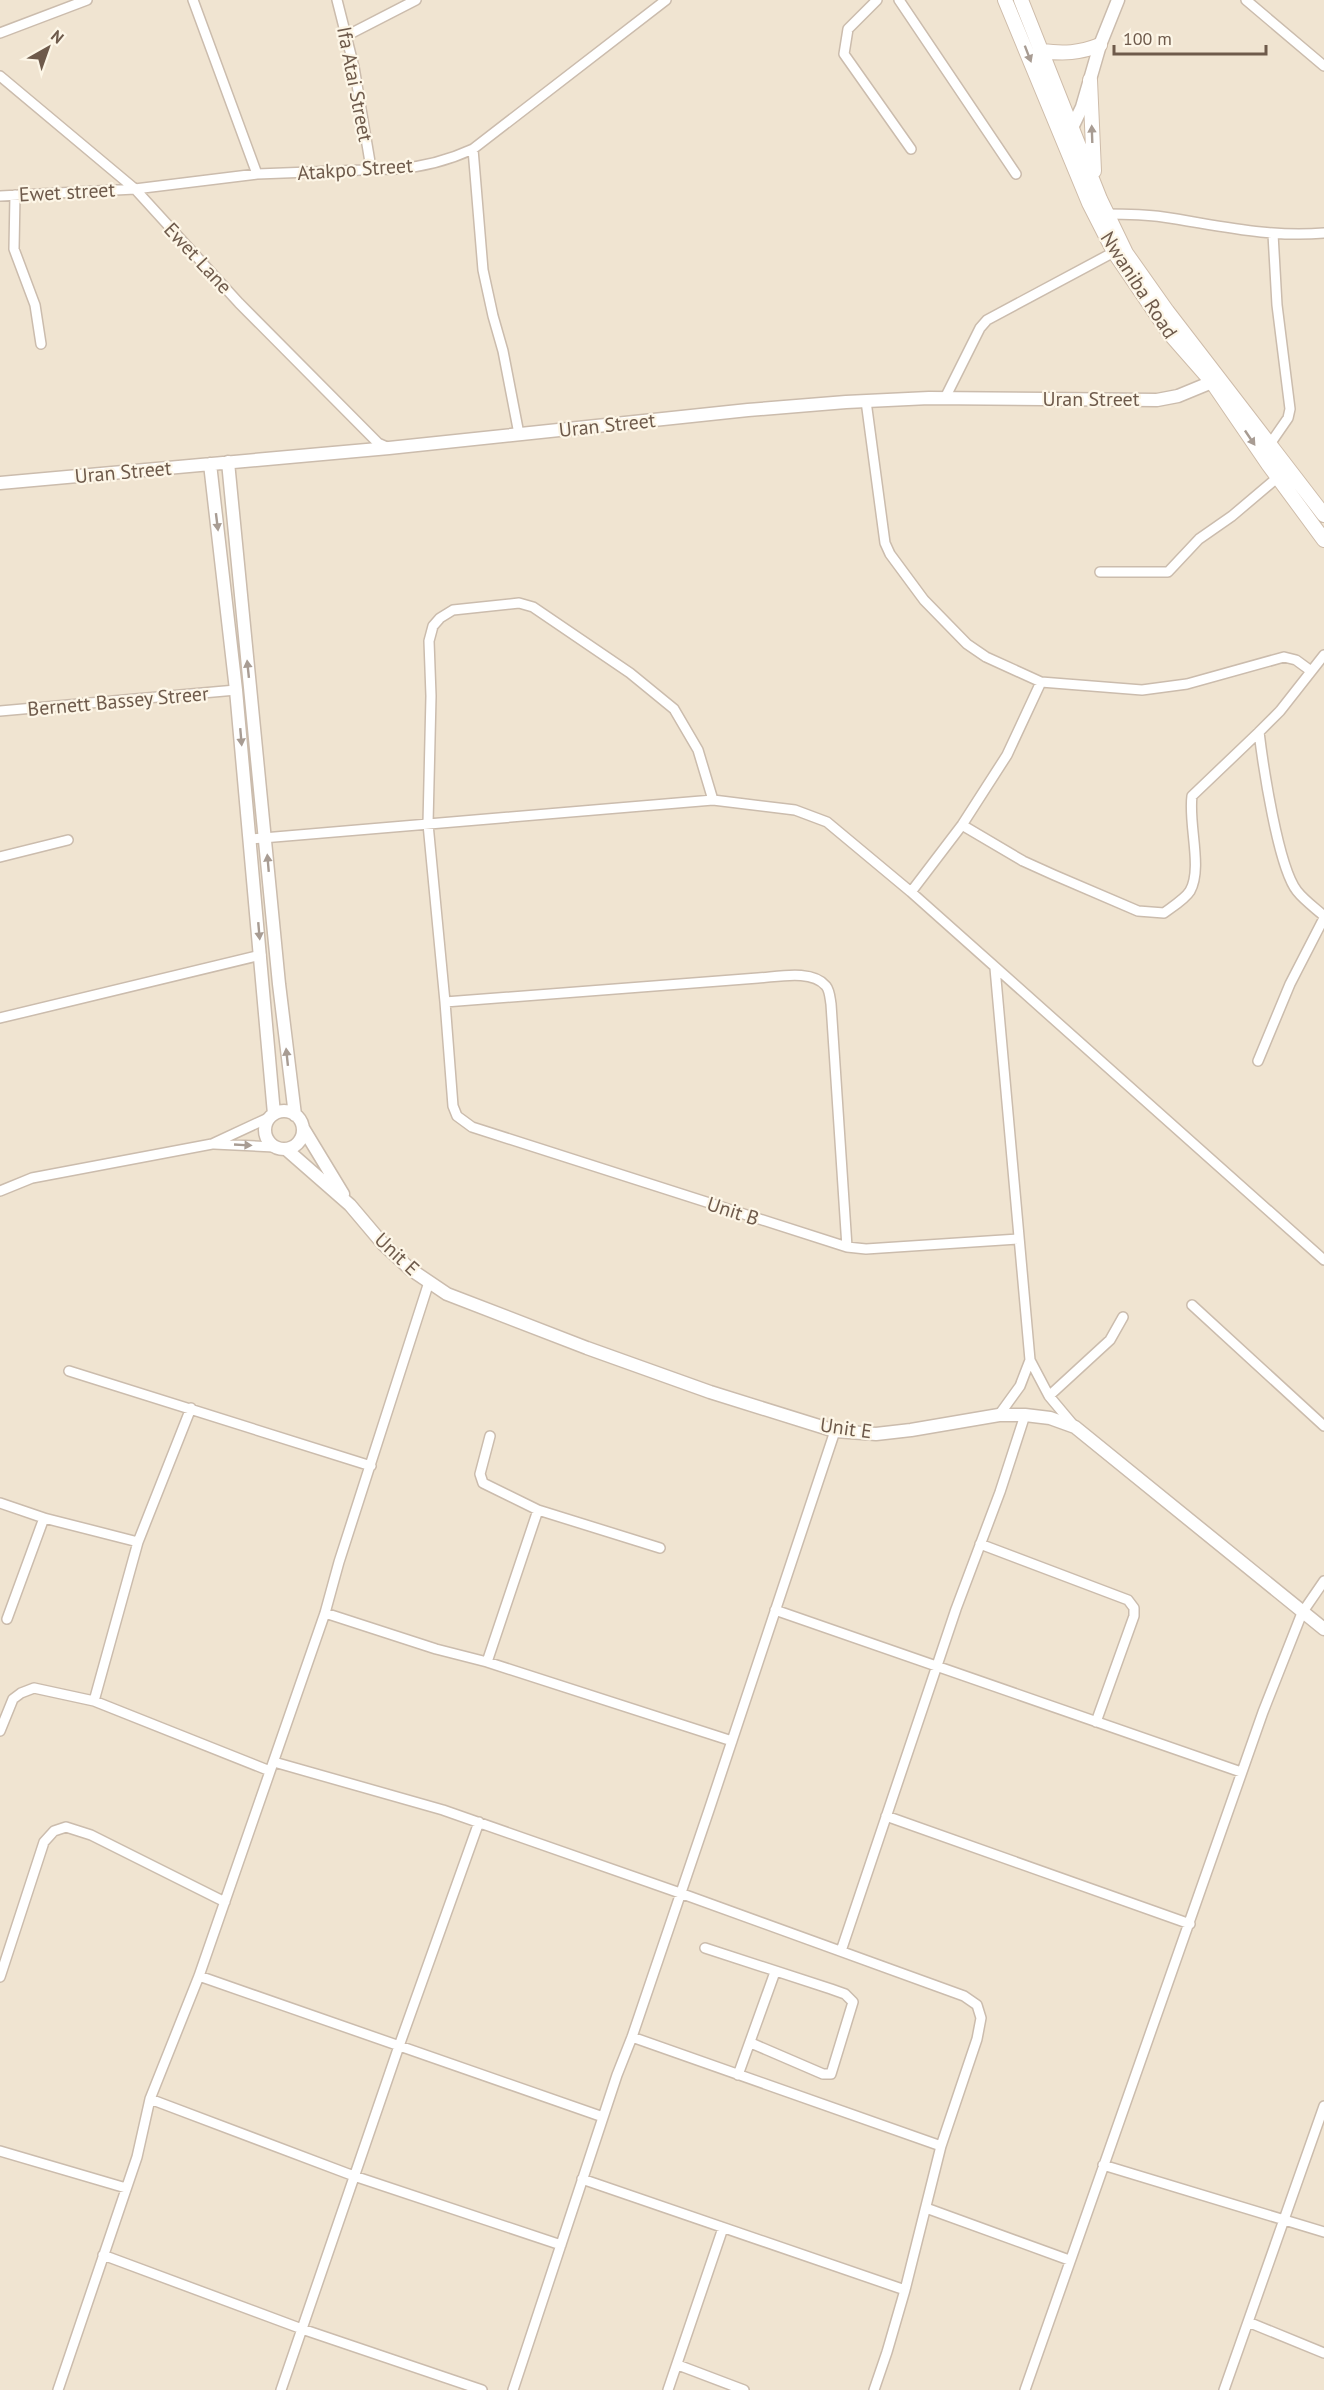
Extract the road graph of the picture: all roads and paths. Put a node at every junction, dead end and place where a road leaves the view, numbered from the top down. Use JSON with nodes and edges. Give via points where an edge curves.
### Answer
{"nodes":[{"id":1,"x":87,"y":0,"type":"edge"},
{"id":2,"x":193,"y":0,"type":"edge"},
{"id":3,"x":337,"y":0,"type":"edge"},
{"id":4,"x":416,"y":0,"type":"edge"},
{"id":5,"x":666,"y":0,"type":"edge"},
{"id":6,"x":877,"y":0,"type":"edge"},
{"id":7,"x":899,"y":0,"type":"edge"},
{"id":8,"x":1005,"y":0,"type":"edge"},
{"id":9,"x":1021,"y":0,"type":"edge"},
{"id":10,"x":1118,"y":0,"type":"edge"},
{"id":11,"x":1246,"y":0,"type":"edge"},
{"id":12,"x":0,"y":33,"type":"edge"},
{"id":13,"x":346,"y":36,"type":"junction"},
{"id":14,"x":1100,"y":45,"type":"junction"},
{"id":15,"x":1042,"y":51,"type":"junction"},
{"id":16,"x":1324,"y":66,"type":"edge"},
{"id":17,"x":0,"y":76,"type":"edge"},
{"id":18,"x":1090,"y":80,"type":"junction"},
{"id":19,"x":1073,"y":127,"type":"junction"},
{"id":20,"x":1064,"y":143,"type":"junction"},
{"id":21,"x":473,"y":149,"type":"junction"},
{"id":22,"x":911,"y":149,"type":"dead end"},
{"id":23,"x":371,"y":168,"type":"junction"},
{"id":24,"x":256,"y":174,"type":"junction"},
{"id":25,"x":1016,"y":174,"type":"dead end"},
{"id":26,"x":1096,"y":188,"type":"junction"},
{"id":27,"x":135,"y":189,"type":"junction"},
{"id":28,"x":15,"y":195,"type":"junction"},
{"id":29,"x":0,"y":196,"type":"edge"},
{"id":30,"x":1101,"y":214,"type":"junction"},
{"id":31,"x":1324,"y":233,"type":"edge"},
{"id":32,"x":1273,"y":234,"type":"junction"},
{"id":33,"x":1114,"y":252,"type":"junction"},
{"id":34,"x":41,"y":344,"type":"dead end"},
{"id":35,"x":1212,"y":382,"type":"junction"},
{"id":36,"x":1226,"y":388,"type":"junction"},
{"id":37,"x":945,"y":398,"type":"junction"},
{"id":38,"x":866,"y":401,"type":"junction"},
{"id":39,"x":519,"y":434,"type":"junction"},
{"id":40,"x":1270,"y":444,"type":"junction"},
{"id":41,"x":389,"y":448,"type":"junction"},
{"id":42,"x":228,"y":462,"type":"junction"},
{"id":43,"x":210,"y":464,"type":"junction"},
{"id":44,"x":1278,"y":477,"type":"junction"},
{"id":45,"x":0,"y":483,"type":"edge"},
{"id":46,"x":1324,"y":515,"type":"edge"},
{"id":47,"x":1324,"y":540,"type":"edge"},
{"id":48,"x":1100,"y":572,"type":"dead end"},
{"id":49,"x":1324,"y":655,"type":"edge"},
{"id":50,"x":1311,"y":671,"type":"junction"},
{"id":51,"x":1041,"y":682,"type":"junction"},
{"id":52,"x":236,"y":690,"type":"junction"},
{"id":53,"x":0,"y":711,"type":"edge"},
{"id":54,"x":1259,"y":732,"type":"junction"},
{"id":55,"x":713,"y":800,"type":"junction"},
{"id":56,"x":428,"y":824,"type":"junction"},
{"id":57,"x":962,"y":825,"type":"junction"},
{"id":58,"x":265,"y":838,"type":"junction"},
{"id":59,"x":250,"y":839,"type":"junction"},
{"id":60,"x":68,"y":840,"type":"dead end"},
{"id":61,"x":0,"y":857,"type":"edge"},
{"id":62,"x":911,"y":892,"type":"junction"},
{"id":63,"x":1324,"y":917,"type":"edge"},
{"id":64,"x":261,"y":955,"type":"junction"},
{"id":65,"x":995,"y":968,"type":"junction"},
{"id":66,"x":446,"y":1002,"type":"junction"},
{"id":67,"x":0,"y":1018,"type":"edge"},
{"id":68,"x":1258,"y":1062,"type":"dead end"},
{"id":69,"x":295,"y":1115,"type":"junction"},
{"id":70,"x":271,"y":1116,"type":"junction"},
{"id":71,"x":303,"y":1128,"type":"junction"},
{"id":72,"x":212,"y":1143,"type":"junction"},
{"id":73,"x":280,"y":1148,"type":"junction"},
{"id":74,"x":0,"y":1191,"type":"edge"},
{"id":75,"x":350,"y":1205,"type":"junction"},
{"id":76,"x":1019,"y":1239,"type":"junction"},
{"id":77,"x":847,"y":1247,"type":"junction"},
{"id":78,"x":1324,"y":1260,"type":"edge"},
{"id":79,"x":429,"y":1282,"type":"junction"},
{"id":80,"x":1192,"y":1305,"type":"dead end"},
{"id":81,"x":1123,"y":1317,"type":"dead end"},
{"id":82,"x":1030,"y":1360,"type":"junction"},
{"id":83,"x":69,"y":1371,"type":"dead end"},
{"id":84,"x":1049,"y":1396,"type":"junction"},
{"id":85,"x":191,"y":1408,"type":"junction"},
{"id":86,"x":999,"y":1415,"type":"junction"},
{"id":87,"x":1025,"y":1415,"type":"junction"},
{"id":88,"x":1324,"y":1426,"type":"edge"},
{"id":89,"x":1075,"y":1427,"type":"junction"},
{"id":90,"x":835,"y":1431,"type":"junction"},
{"id":91,"x":490,"y":1436,"type":"dead end"},
{"id":92,"x":371,"y":1466,"type":"junction"},
{"id":93,"x":0,"y":1503,"type":"edge"},
{"id":94,"x":538,"y":1510,"type":"junction"},
{"id":95,"x":44,"y":1518,"type":"junction"},
{"id":96,"x":138,"y":1542,"type":"junction"},
{"id":97,"x":980,"y":1544,"type":"junction"},
{"id":98,"x":660,"y":1548,"type":"dead end"},
{"id":99,"x":1324,"y":1581,"type":"edge"},
{"id":100,"x":775,"y":1610,"type":"junction"},
{"id":101,"x":325,"y":1613,"type":"junction"},
{"id":102,"x":1302,"y":1613,"type":"junction"},
{"id":103,"x":7,"y":1619,"type":"dead end"},
{"id":104,"x":1324,"y":1629,"type":"edge"},
{"id":105,"x":487,"y":1662,"type":"junction"},
{"id":106,"x":936,"y":1668,"type":"junction"},
{"id":107,"x":94,"y":1701,"type":"junction"},
{"id":108,"x":1096,"y":1722,"type":"junction"},
{"id":109,"x":0,"y":1731,"type":"edge"},
{"id":110,"x":732,"y":1741,"type":"junction"},
{"id":111,"x":272,"y":1767,"type":"junction"},
{"id":112,"x":1241,"y":1772,"type":"junction"},
{"id":113,"x":886,"y":1816,"type":"junction"},
{"id":114,"x":479,"y":1822,"type":"junction"},
{"id":115,"x":680,"y":1893,"type":"junction"},
{"id":116,"x":225,"y":1902,"type":"junction"},
{"id":117,"x":1190,"y":1924,"type":"junction"},
{"id":118,"x":705,"y":1948,"type":"dead end"},
{"id":119,"x":841,"y":1951,"type":"junction"},
{"id":120,"x":775,"y":1972,"type":"junction"},
{"id":121,"x":199,"y":1976,"type":"junction"},
{"id":122,"x":0,"y":1977,"type":"edge"},
{"id":123,"x":632,"y":2037,"type":"junction"},
{"id":124,"x":751,"y":2043,"type":"junction"},
{"id":125,"x":399,"y":2046,"type":"junction"},
{"id":126,"x":738,"y":2075,"type":"junction"},
{"id":127,"x":150,"y":2099,"type":"junction"},
{"id":128,"x":1324,"y":2106,"type":"edge"},
{"id":129,"x":603,"y":2117,"type":"junction"},
{"id":130,"x":941,"y":2146,"type":"junction"},
{"id":131,"x":0,"y":2151,"type":"edge"},
{"id":132,"x":1103,"y":2165,"type":"junction"},
{"id":133,"x":354,"y":2176,"type":"junction"},
{"id":134,"x":582,"y":2179,"type":"junction"},
{"id":135,"x":126,"y":2188,"type":"junction"},
{"id":136,"x":926,"y":2208,"type":"junction"},
{"id":137,"x":1284,"y":2219,"type":"junction"},
{"id":138,"x":723,"y":2228,"type":"junction"},
{"id":139,"x":1324,"y":2232,"type":"edge"},
{"id":140,"x":561,"y":2245,"type":"junction"},
{"id":141,"x":103,"y":2255,"type":"junction"},
{"id":142,"x":1069,"y":2260,"type":"junction"},
{"id":143,"x":905,"y":2290,"type":"junction"},
{"id":144,"x":1248,"y":2322,"type":"junction"},
{"id":145,"x":302,"y":2329,"type":"junction"},
{"id":146,"x":1324,"y":2353,"type":"edge"},
{"id":147,"x":678,"y":2365,"type":"junction"},
{"id":148,"x":58,"y":2390,"type":"edge"},
{"id":149,"x":281,"y":2390,"type":"edge"},
{"id":150,"x":482,"y":2390,"type":"edge"},
{"id":151,"x":513,"y":2390,"type":"edge"},
{"id":152,"x":668,"y":2390,"type":"edge"},
{"id":153,"x":744,"y":2390,"type":"edge"},
{"id":154,"x":874,"y":2390,"type":"edge"},
{"id":155,"x":1025,"y":2390,"type":"edge"},
{"id":156,"x":1224,"y":2390,"type":"edge"}],
"edges":[{"from":1,"to":12,"type":"street"},
{"from":2,"to":24,"type":"street"},
{"from":3,"to":13,"type":"street","name":"Ifa Atai Street"},
{"from":4,"to":13,"type":"street"},
{"from":5,"to":21,"type":"street","name":"Atakpo Street"},
{"from":6,"to":22,"type":"street","via":[[848,29],[844,54]]},
{"from":7,"to":25,"type":"street"},
{"from":8,"to":20,"type":"main road","name":"Nwaniba Road","one_way":true},
{"from":9,"to":15,"type":"main road"},
{"from":10,"to":14,"type":"street"},
{"from":11,"to":16,"type":"street"},
{"from":13,"to":23,"type":"street","name":"Ifa Atai Street"},
{"from":14,"to":15,"type":"main road","via":[[1064,54]]},
{"from":14,"to":18,"type":"street"},
{"from":15,"to":19,"type":"main road"},
{"from":17,"to":27,"type":"street","name":"Ewet Lane"},
{"from":18,"to":19,"type":"street"},
{"from":26,"to":18,"type":"main road","one_way":true},
{"from":19,"to":20,"type":"street"},
{"from":19,"to":26,"type":"main road"},
{"from":20,"to":30,"type":"main road","name":"Nwaniba Road"},
{"from":21,"to":23,"type":"street","name":"Atakpo Street","via":[[393,170]]},
{"from":21,"to":39,"type":"street","via":[[483,270]]},
{"from":23,"to":24,"type":"street","name":"Atakpo Street"},
{"from":24,"to":27,"type":"street","name":"Atakpo Street"},
{"from":26,"to":30,"type":"main road"},
{"from":27,"to":28,"type":"street","name":"Ewet street"},
{"from":27,"to":41,"type":"street","name":"Ewet Lane","via":[[247,311],[378,443]]},
{"from":28,"to":29,"type":"street","name":"Ewet street"},
{"from":28,"to":34,"type":"street","via":[[14,249],[35,305]]},
{"from":30,"to":32,"type":"street","via":[[1160,216]]},
{"from":30,"to":33,"type":"main road","name":"Nwaniba Road"},
{"from":30,"to":36,"type":"main road","via":[[1137,271]]},
{"from":31,"to":32,"type":"street"},
{"from":32,"to":40,"type":"street","via":[[1290,409]]},
{"from":33,"to":35,"type":"main road","name":"Nwaniba Road","via":[[1169,333]]},
{"from":33,"to":37,"type":"street","via":[[987,320]]},
{"from":35,"to":36,"type":"street"},
{"from":35,"to":37,"type":"street","name":"Uran Street","via":[[1157,400]]},
{"from":35,"to":44,"type":"main road","name":"Nwaniba Road","one_way":true},
{"from":36,"to":40,"type":"main road"},
{"from":37,"to":38,"type":"street","name":"Uran Street"},
{"from":38,"to":39,"type":"street","name":"Uran Street"},
{"from":38,"to":51,"type":"street","via":[[885,543],[890,554],[924,600],[967,644]]},
{"from":39,"to":41,"type":"street","name":"Uran Street"},
{"from":40,"to":46,"type":"main road"},
{"from":41,"to":42,"type":"street","name":"Uran Street"},
{"from":42,"to":43,"type":"street","name":"Uran Street"},
{"from":58,"to":42,"type":"street","one_way":true},
{"from":43,"to":45,"type":"street","name":"Uran Street"},
{"from":43,"to":52,"type":"street","one_way":true},
{"from":44,"to":47,"type":"main road","name":"Nwaniba Road"},
{"from":44,"to":48,"type":"street","via":[[1199,539],[1168,572]]},
{"from":49,"to":50,"type":"street"},
{"from":50,"to":51,"type":"street","via":[[1284,657],[1187,684],[1142,690]]},
{"from":50,"to":54,"type":"street"},
{"from":51,"to":57,"type":"street","via":[[1007,755]]},
{"from":52,"to":53,"type":"street","name":"Bernett Bassey Streer"},
{"from":52,"to":59,"type":"street","one_way":true},
{"from":54,"to":57,"type":"street","via":[[1192,796],[1195,871],[1190,891],[1164,913],[1138,911],[1054,875]]},
{"from":54,"to":63,"type":"street","via":[[1287,870],[1296,890]]},
{"from":55,"to":56,"type":"street"},
{"from":55,"to":56,"type":"street","via":[[698,750],[674,709],[630,673],[533,607],[519,603],[453,610],[433,626],[429,641]]},
{"from":55,"to":62,"type":"street","via":[[795,810],[827,822]]},
{"from":56,"to":58,"type":"street"},
{"from":56,"to":66,"type":"street"},
{"from":57,"to":62,"type":"street"},
{"from":58,"to":59,"type":"street"},
{"from":69,"to":58,"type":"street","one_way":true},
{"from":59,"to":64,"type":"street","one_way":true},
{"from":60,"to":61,"type":"street"},
{"from":62,"to":65,"type":"street"},
{"from":63,"to":68,"type":"street","via":[[1290,984]]},
{"from":64,"to":67,"type":"street"},
{"from":64,"to":70,"type":"street"},
{"from":65,"to":76,"type":"street"},
{"from":65,"to":78,"type":"street"},
{"from":66,"to":77,"type":"street","name":"Unit B","via":[[453,1106],[457,1116],[472,1127]]},
{"from":66,"to":77,"type":"street","via":[[758,978],[809,976],[820,981],[827,987],[831,1004]]},
{"from":69,"to":70,"type":"street","via":[[285,1110]]},
{"from":69,"to":71,"type":"street"},
{"from":70,"to":72,"type":"street"},
{"from":70,"to":73,"type":"street","via":[[265,1132],[267,1140]]},
{"from":71,"to":73,"type":"street","via":[[299,1142]]},
{"from":71,"to":75,"type":"street"},
{"from":72,"to":73,"type":"street","one_way":true},
{"from":72,"to":74,"type":"street","via":[[32,1178]]},
{"from":73,"to":75,"type":"street"},
{"from":75,"to":79,"type":"street","name":"Unit E","via":[[383,1244]]},
{"from":76,"to":77,"type":"street","name":"Unit B"},
{"from":76,"to":82,"type":"street"},
{"from":79,"to":90,"type":"street","name":"Unit E","via":[[466,1303],[588,1348]]},
{"from":79,"to":92,"type":"street"},
{"from":80,"to":88,"type":"street"},
{"from":81,"to":84,"type":"street","via":[[1110,1340]]},
{"from":82,"to":84,"type":"street"},
{"from":82,"to":86,"type":"street","via":[[1020,1386]]},
{"from":83,"to":85,"type":"street"},
{"from":84,"to":89,"type":"street"},
{"from":85,"to":92,"type":"street"},
{"from":85,"to":96,"type":"street"},
{"from":86,"to":87,"type":"street","name":"Unit E"},
{"from":86,"to":90,"type":"street","name":"Unit E","via":[[876,1434]]},
{"from":87,"to":89,"type":"street","name":"Unit E"},
{"from":87,"to":97,"type":"street"},
{"from":89,"to":102,"type":"street","name":"Unit E"},
{"from":90,"to":100,"type":"street"},
{"from":91,"to":94,"type":"street","via":[[480,1474],[483,1483]]},
{"from":92,"to":101,"type":"street"},
{"from":93,"to":95,"type":"street"},
{"from":94,"to":98,"type":"street"},
{"from":94,"to":105,"type":"street"},
{"from":95,"to":96,"type":"street"},
{"from":95,"to":103,"type":"street"},
{"from":96,"to":107,"type":"street"},
{"from":97,"to":106,"type":"street"},
{"from":97,"to":108,"type":"street","via":[[1128,1600],[1134,1608]]},
{"from":99,"to":102,"type":"street"},
{"from":100,"to":106,"type":"street"},
{"from":100,"to":110,"type":"street"},
{"from":101,"to":105,"type":"street"},
{"from":101,"to":111,"type":"street"},
{"from":102,"to":104,"type":"street","name":"Unit E"},
{"from":102,"to":112,"type":"street"},
{"from":105,"to":110,"type":"street"},
{"from":106,"to":108,"type":"street"},
{"from":106,"to":113,"type":"street"},
{"from":107,"to":109,"type":"street","via":[[34,1688],[13,1699]]},
{"from":107,"to":111,"type":"street"},
{"from":108,"to":112,"type":"street"},
{"from":110,"to":115,"type":"street"},
{"from":111,"to":114,"type":"street"},
{"from":111,"to":116,"type":"street"},
{"from":112,"to":117,"type":"street"},
{"from":113,"to":117,"type":"street"},
{"from":113,"to":119,"type":"street"},
{"from":114,"to":115,"type":"street"},
{"from":114,"to":125,"type":"street"},
{"from":115,"to":119,"type":"street"},
{"from":115,"to":123,"type":"street"},
{"from":116,"to":121,"type":"street"},
{"from":116,"to":122,"type":"street","via":[[91,1835],[66,1827],[54,1831],[44,1842]]},
{"from":117,"to":132,"type":"street"},
{"from":118,"to":120,"type":"street"},
{"from":119,"to":130,"type":"street","via":[[964,1996],[977,2005],[981,2018],[977,2038]]},
{"from":120,"to":124,"type":"street"},
{"from":120,"to":124,"type":"street","via":[[845,1994],[853,2002],[831,2074]]},
{"from":121,"to":125,"type":"street"},
{"from":121,"to":127,"type":"street"},
{"from":123,"to":126,"type":"street"},
{"from":123,"to":129,"type":"street"},
{"from":124,"to":126,"type":"street"},
{"from":125,"to":129,"type":"street"},
{"from":125,"to":133,"type":"street"},
{"from":126,"to":130,"type":"street"},
{"from":127,"to":133,"type":"street"},
{"from":127,"to":135,"type":"street"},
{"from":128,"to":137,"type":"street"},
{"from":129,"to":134,"type":"street"},
{"from":130,"to":136,"type":"street"},
{"from":131,"to":135,"type":"street"},
{"from":132,"to":137,"type":"street"},
{"from":132,"to":142,"type":"street"},
{"from":133,"to":140,"type":"street"},
{"from":133,"to":145,"type":"street"},
{"from":134,"to":138,"type":"street"},
{"from":134,"to":140,"type":"street"},
{"from":135,"to":141,"type":"street"},
{"from":136,"to":142,"type":"street"},
{"from":136,"to":143,"type":"street"},
{"from":137,"to":139,"type":"street"},
{"from":137,"to":144,"type":"street"},
{"from":138,"to":143,"type":"street"},
{"from":138,"to":147,"type":"street"},
{"from":140,"to":151,"type":"street"},
{"from":141,"to":145,"type":"street"},
{"from":141,"to":148,"type":"street"},
{"from":142,"to":155,"type":"street"},
{"from":143,"to":154,"type":"street"},
{"from":144,"to":146,"type":"street"},
{"from":144,"to":156,"type":"street"},
{"from":145,"to":149,"type":"street"},
{"from":145,"to":150,"type":"street"},
{"from":147,"to":152,"type":"street"},
{"from":147,"to":153,"type":"street"}]}
